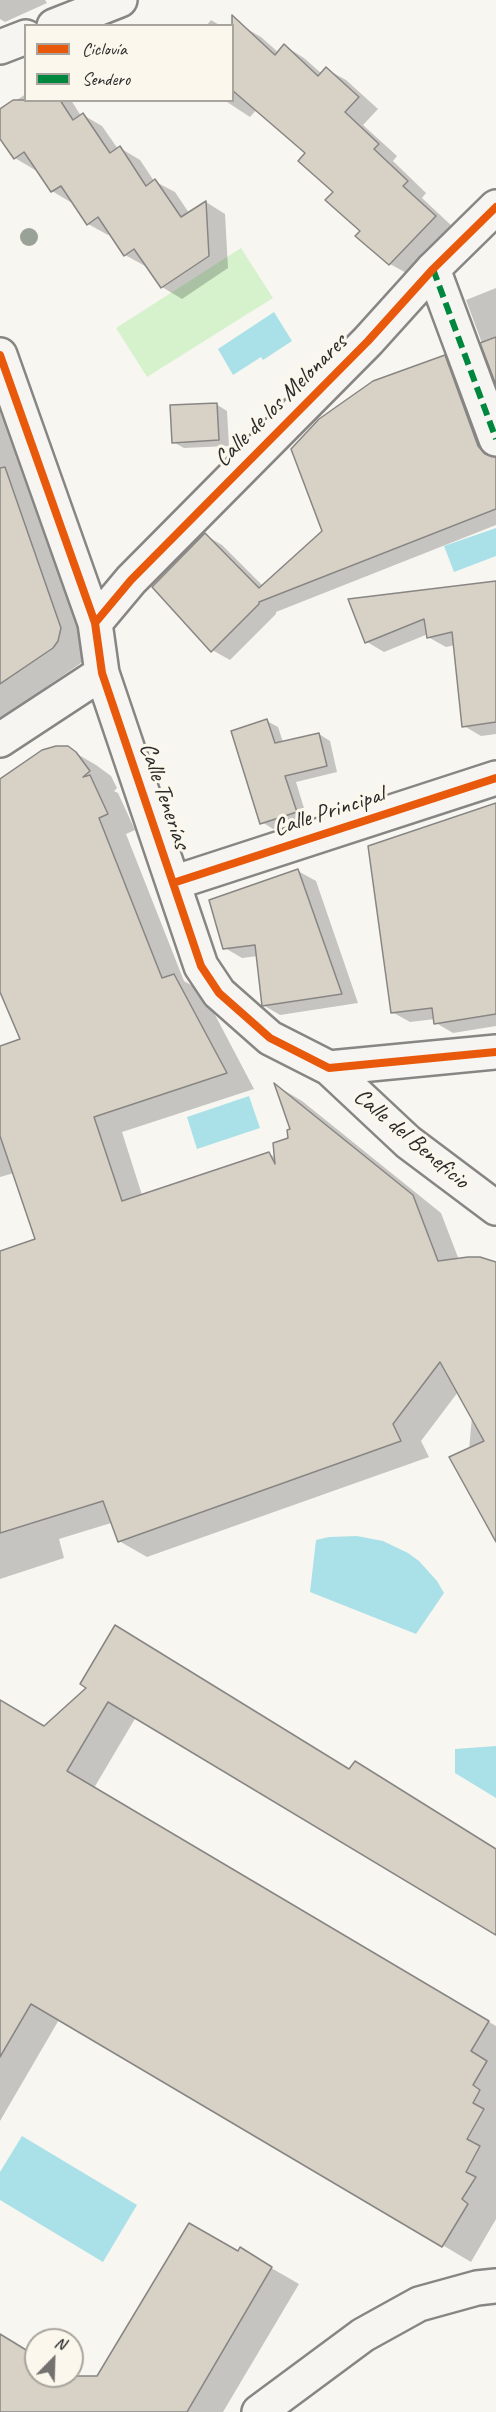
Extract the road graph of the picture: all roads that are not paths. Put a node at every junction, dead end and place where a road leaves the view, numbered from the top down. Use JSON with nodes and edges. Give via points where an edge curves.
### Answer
{"nodes":[{"id":1,"x":120,"y":0,"type":"edge"},
{"id":2,"x":59,"y":24,"type":"edge"},
{"id":3,"x":24,"y":38,"type":"edge"},
{"id":4,"x":0,"y":47,"type":"edge"},
{"id":5,"x":496,"y":207,"type":"edge"},
{"id":6,"x":433,"y":269,"type":"junction"},
{"id":7,"x":0,"y":355,"type":"edge"},
{"id":8,"x":496,"y":439,"type":"edge"},
{"id":9,"x":95,"y":623,"type":"junction"},
{"id":10,"x":102,"y":673,"type":"junction"},
{"id":11,"x":0,"y":740,"type":"edge"},
{"id":12,"x":496,"y":778,"type":"edge"},
{"id":13,"x":173,"y":883,"type":"junction"},
{"id":14,"x":496,"y":1052,"type":"edge"},
{"id":15,"x":329,"y":1068,"type":"junction"},
{"id":16,"x":496,"y":1208,"type":"edge"},
{"id":17,"x":496,"y":2286,"type":"edge"},
{"id":18,"x":259,"y":2412,"type":"edge"}],
"edges":[{"from":1,"to":2,"type":"street"},
{"from":3,"to":4,"type":"street"},
{"from":5,"to":6,"type":"street","name":"Calle de los Melonares"},
{"from":6,"to":8,"type":"street"},
{"from":6,"to":9,"type":"street","name":"Calle de los Melonares","via":[[131,580]]},
{"from":7,"to":9,"type":"street","name":"Calle Tenerías"},
{"from":9,"to":10,"type":"street","name":"Calle Tenerías"},
{"from":10,"to":11,"type":"street"},
{"from":10,"to":13,"type":"street","name":"Calle Tenerías"},
{"from":12,"to":13,"type":"street","name":"Calle Principal"},
{"from":13,"to":15,"type":"street","name":"Calle Tenerías","via":[[201,966],[219,993],[270,1038]]},
{"from":14,"to":15,"type":"street"},
{"from":15,"to":16,"type":"street","name":"Calle del Beneficio","via":[[408,1142]]},
{"from":17,"to":18,"type":"street","via":[[419,2304],[363,2335]]}]}
